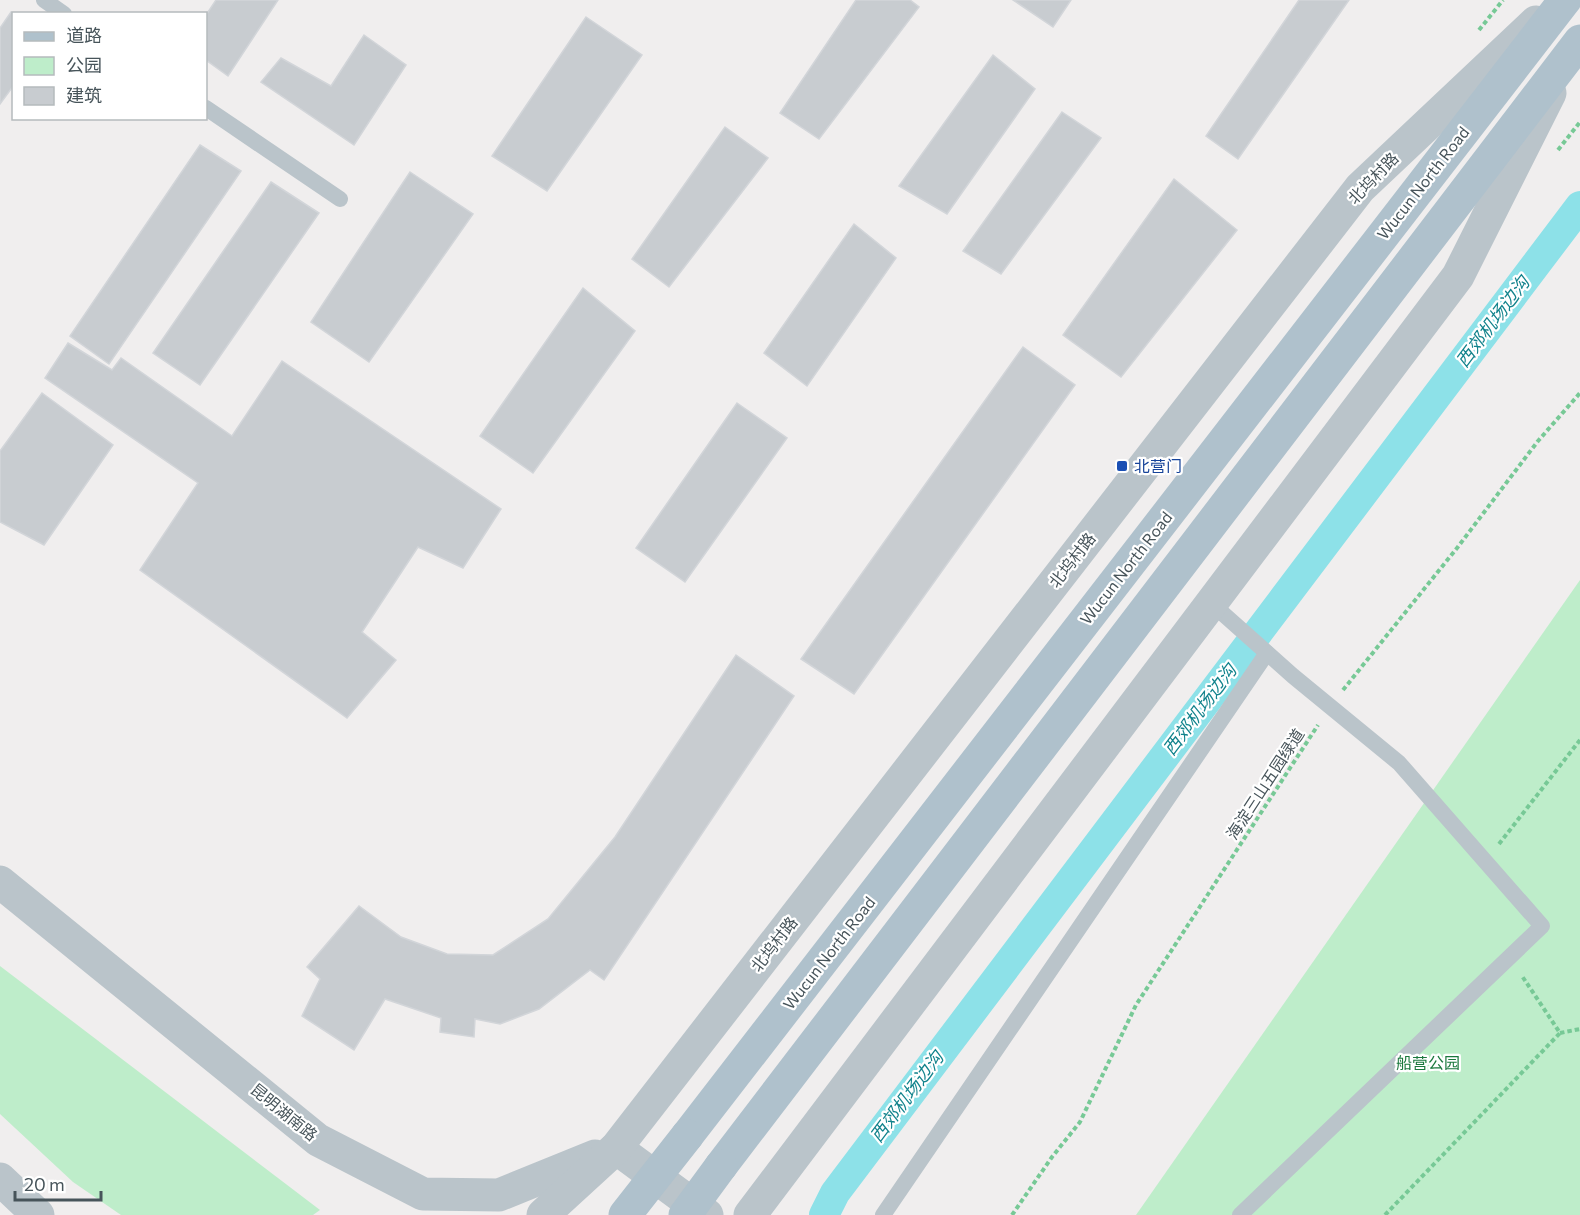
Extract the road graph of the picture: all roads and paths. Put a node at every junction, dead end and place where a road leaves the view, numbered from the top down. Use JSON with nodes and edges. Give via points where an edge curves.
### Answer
{"nodes":[{"id":1,"x":44,"y":0,"type":"edge"},
{"id":2,"x":1559,"y":0,"type":"edge"},
{"id":3,"x":1565,"y":0,"type":"edge"},
{"id":4,"x":61,"y":12,"type":"edge"},
{"id":5,"x":1575,"y":47,"type":"edge"},
{"id":6,"x":207,"y":109,"type":"edge"},
{"id":7,"x":340,"y":199,"type":"dead end"},
{"id":8,"x":1580,"y":393,"type":"edge"},
{"id":9,"x":1211,"y":603,"type":"junction"},
{"id":10,"x":1265,"y":651,"type":"junction"},
{"id":11,"x":1330,"y":707,"type":"junction"},
{"id":12,"x":1580,"y":740,"type":"edge"},
{"id":13,"x":1486,"y":861,"type":"junction"},
{"id":14,"x":0,"y":882,"type":"edge"},
{"id":15,"x":1508,"y":956,"type":"junction"},
{"id":16,"x":1580,"y":1029,"type":"edge"},
{"id":17,"x":1560,"y":1033,"type":"junction"},
{"id":18,"x":616,"y":1148,"type":"junction"},
{"id":19,"x":0,"y":1179,"type":"edge"},
{"id":20,"x":38,"y":1215,"type":"edge"},
{"id":21,"x":543,"y":1215,"type":"edge"},
{"id":22,"x":625,"y":1215,"type":"edge"},
{"id":23,"x":685,"y":1215,"type":"edge"},
{"id":24,"x":707,"y":1215,"type":"edge"},
{"id":25,"x":750,"y":1215,"type":"edge"},
{"id":26,"x":883,"y":1215,"type":"edge"},
{"id":27,"x":1012,"y":1215,"type":"edge"},
{"id":28,"x":1240,"y":1215,"type":"edge"},
{"id":29,"x":1384,"y":1215,"type":"edge"}],
"edges":[{"from":1,"to":4,"type":"lane"},
{"from":2,"to":18,"type":"street","name":"北坞村路","via":[[1360,188]]},
{"from":3,"to":22,"type":"main road","name":"Wucun North Road","bridge":true},
{"from":5,"to":9,"type":"street","via":[[1458,276]]},
{"from":5,"to":23,"type":"main road","bridge":true},
{"from":6,"to":7,"type":"lane"},
{"from":8,"to":11,"type":"path","name":"海淀三山五园绿道"},
{"from":9,"to":10,"type":"lane"},
{"from":9,"to":25,"type":"street"},
{"from":10,"to":11,"type":"lane"},
{"from":10,"to":26,"type":"lane"},
{"from":11,"to":13,"type":"lane","via":[[1399,763]]},
{"from":11,"to":27,"type":"path","name":"海淀三山五园绿道","via":[[1136,1005],[1080,1122]]},
{"from":12,"to":13,"type":"path"},
{"from":13,"to":15,"type":"lane","via":[[1542,926]]},
{"from":14,"to":18,"type":"street","name":"昆明湖南路","via":[[318,1140],[423,1194],[499,1195]]},
{"from":15,"to":17,"type":"path"},
{"from":15,"to":28,"type":"lane"},
{"from":16,"to":17,"type":"path"},
{"from":17,"to":29,"type":"path"},
{"from":18,"to":21,"type":"street","name":"北坞村路"},
{"from":18,"to":24,"type":"street"},
{"from":19,"to":20,"type":"street"}]}
